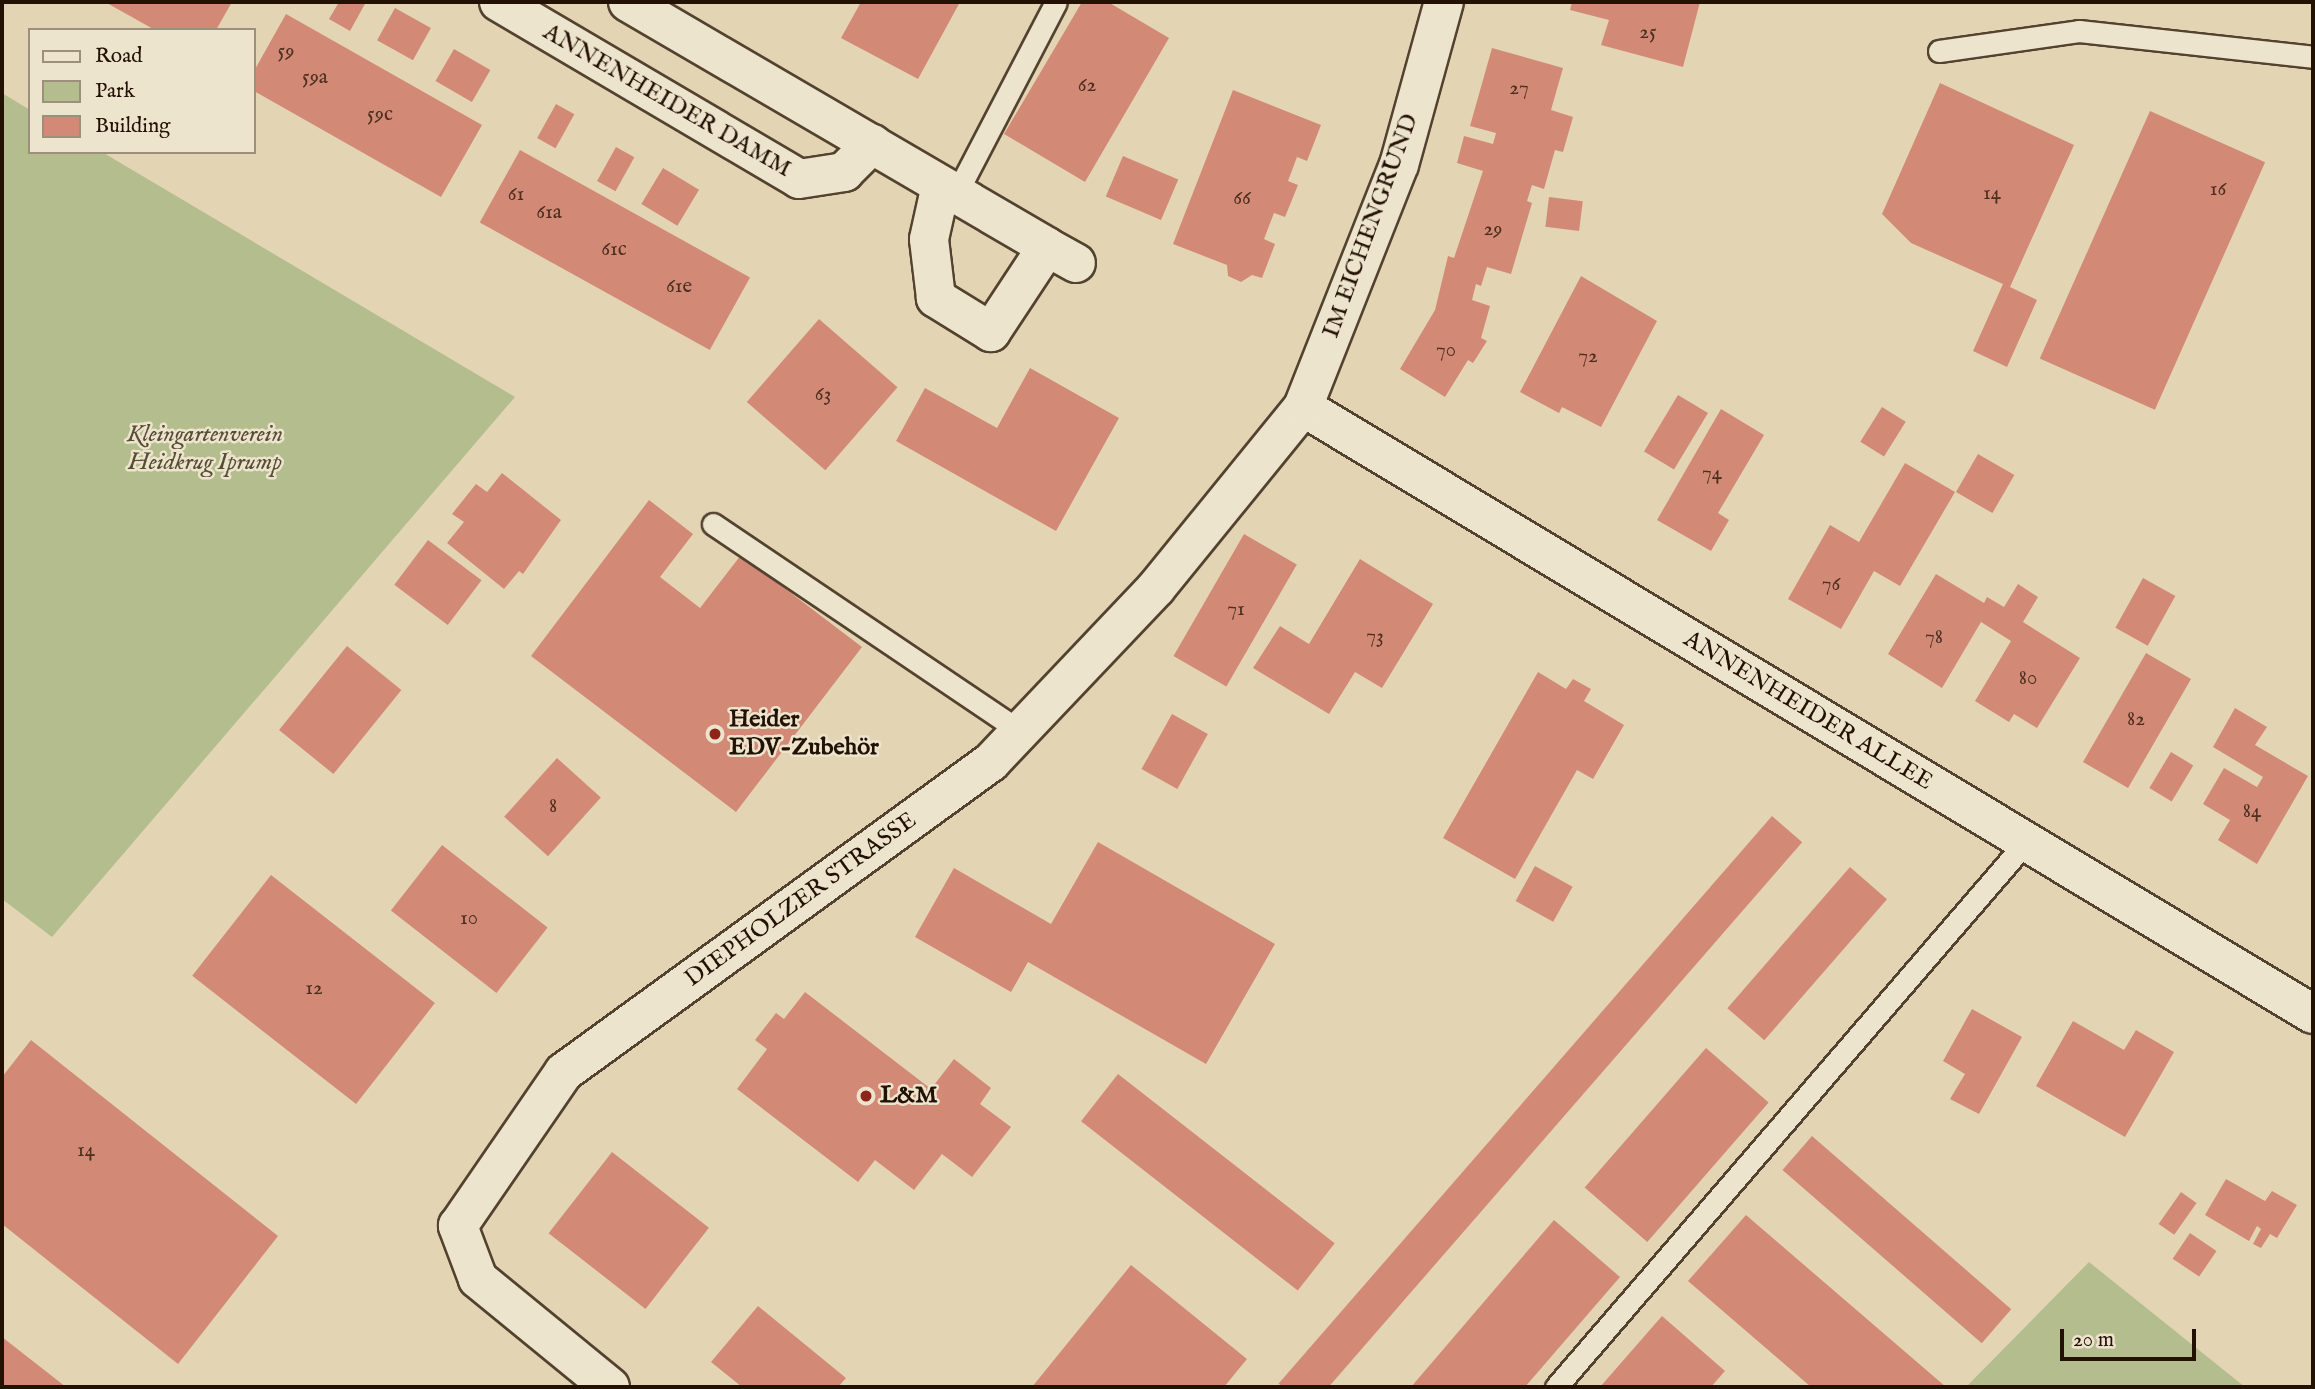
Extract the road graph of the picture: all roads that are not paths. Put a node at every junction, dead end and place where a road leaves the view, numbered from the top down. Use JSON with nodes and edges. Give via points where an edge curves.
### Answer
{"nodes":[{"id":1,"x":499,"y":2,"type":"edge"},
{"id":2,"x":628,"y":2,"type":"edge"},
{"id":3,"x":1056,"y":2,"type":"edge"},
{"id":4,"x":1444,"y":2,"type":"edge"},
{"id":5,"x":1939,"y":51,"type":"dead end"},
{"id":6,"x":2313,"y":57,"type":"edge"},
{"id":7,"x":872,"y":144,"type":"junction"},
{"id":8,"x":948,"y":189,"type":"junction"},
{"id":9,"x":1303,"y":407,"type":"junction"},
{"id":10,"x":713,"y":524,"type":"dead end"},
{"id":11,"x":1020,"y":731,"type":"junction"},
{"id":12,"x":2026,"y":842,"type":"junction"},
{"id":13,"x":2313,"y":1014,"type":"edge"},
{"id":14,"x":610,"y":1387,"type":"edge"},
{"id":15,"x":1556,"y":1387,"type":"edge"}],
"edges":[{"from":1,"to":7,"type":"street","name":"ANNENHEIDER DAMM","via":[[799,179],[844,172]]},
{"from":2,"to":7,"type":"street"},
{"from":3,"to":8,"type":"lane"},
{"from":4,"to":9,"type":"street","name":"IM EICHENGRUND","via":[[1399,164]]},
{"from":5,"to":6,"type":"lane","via":[[2079,31]]},
{"from":7,"to":8,"type":"street"},
{"from":8,"to":8,"type":"street","via":[[929,239],[936,298],[991,332],[1061,255]]},
{"from":9,"to":11,"type":"street","name":"DIEPHOLZER STRASSE","via":[[1156,588]]},
{"from":9,"to":12,"type":"street","name":"ANNENHEIDER ALLEE"},
{"from":10,"to":11,"type":"lane"},
{"from":11,"to":14,"type":"street","name":"DIEPHOLZER STRASSE","via":[[991,762],[564,1072],[458,1226],[478,1279]]},
{"from":12,"to":13,"type":"street","name":"ANNENHEIDER ALLEE"},
{"from":12,"to":15,"type":"lane"}]}
